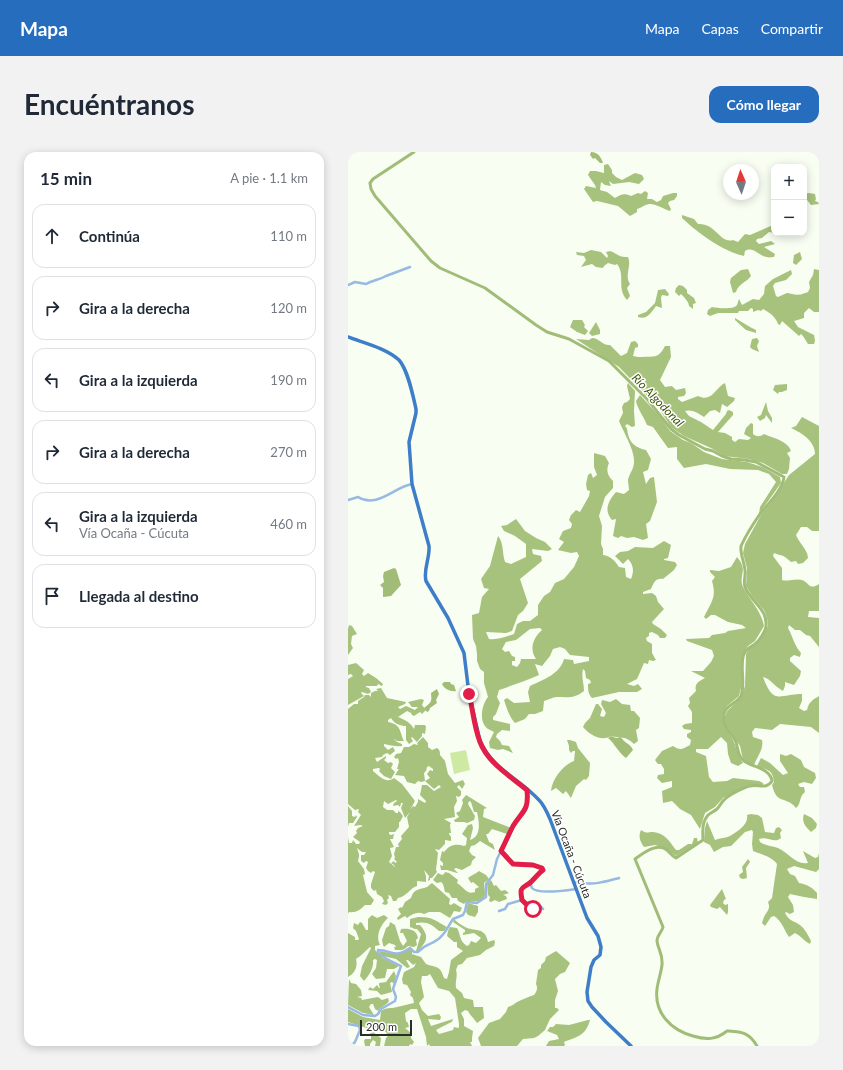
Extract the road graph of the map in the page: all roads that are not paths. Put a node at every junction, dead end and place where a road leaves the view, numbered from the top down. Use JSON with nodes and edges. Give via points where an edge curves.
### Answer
{"nodes":[{"id":1,"x":410,"y":267,"type":"dead end"},
{"id":2,"x":348,"y":285,"type":"edge"},
{"id":3,"x":348,"y":338,"type":"edge"},
{"id":4,"x":412,"y":484,"type":"junction"},
{"id":5,"x":348,"y":500,"type":"edge"},
{"id":6,"x":527,"y":790,"type":"junction"},
{"id":7,"x":501,"y":851,"type":"junction"},
{"id":8,"x":619,"y":878,"type":"dead end"},
{"id":9,"x":531,"y":882,"type":"junction"},
{"id":10,"x":574,"y":883,"type":"junction"},
{"id":11,"x":576,"y":889,"type":"junction"},
{"id":12,"x":522,"y":900,"type":"junction"},
{"id":13,"x":526,"y":904,"type":"junction"},
{"id":14,"x":532,"y":904,"type":"junction"},
{"id":15,"x":543,"y":909,"type":"dead end"},
{"id":16,"x":499,"y":911,"type":"dead end"},
{"id":17,"x":534,"y":912,"type":"dead end"},
{"id":18,"x":531,"y":915,"type":"dead end"},
{"id":19,"x":348,"y":1007,"type":"edge"},
{"id":20,"x":348,"y":1024,"type":"edge"},
{"id":21,"x":351,"y":1046,"type":"edge"},
{"id":22,"x":631,"y":1046,"type":"edge"}],
"edges":[{"from":1,"to":2,"type":"street","via":[[366,284],[355,282]]},
{"from":3,"to":4,"type":"main road","name":"Vía Ocaña - Cúcuta","via":[[389,353],[404,367],[416,409],[409,442]]},
{"from":4,"to":5,"type":"street","via":[[373,500],[358,497]]},
{"from":4,"to":6,"type":"main road","name":"Vía Ocaña - Cúcuta","via":[[429,546],[425,577],[464,653],[469,694],[480,741],[491,760]]},
{"from":6,"to":7,"type":"street","via":[[526,810],[512,829]]},
{"from":6,"to":10,"type":"main road","name":"Vía Ocaña - Cúcuta","via":[[539,800],[546,811]]},
{"from":7,"to":9,"type":"street","via":[[513,864],[542,868],[543,870]]},
{"from":7,"to":19,"type":"street","via":[[493,875],[486,884],[486,897],[475,904],[467,902],[466,911],[452,920],[440,939],[424,945],[416,953],[410,948],[402,953],[378,951],[382,956],[401,966],[393,989],[396,997],[394,1002],[381,1009],[375,1016],[363,1015]]},
{"from":8,"to":10,"type":"street","via":[[601,884]]},
{"from":9,"to":11,"type":"street","via":[[533,889],[540,892]]},
{"from":9,"to":12,"type":"street","via":[[522,888]]},
{"from":10,"to":11,"type":"main road","name":"Vía Ocaña - Cúcuta"},
{"from":11,"to":22,"type":"main road","name":"Vía Ocaña - Cúcuta","via":[[601,947],[600,955],[591,967],[588,1001]]},
{"from":12,"to":13,"type":"street"},
{"from":12,"to":16,"type":"street","via":[[508,904],[505,909]]},
{"from":13,"to":14,"type":"street"},
{"from":13,"to":18,"type":"street"},
{"from":14,"to":15,"type":"street"},
{"from":14,"to":17,"type":"street"},
{"from":20,"to":21,"type":"street","via":[[355,1024],[360,1030]]}]}
